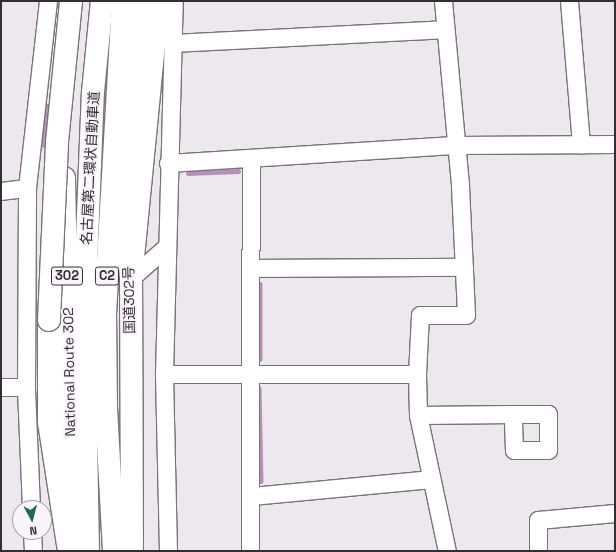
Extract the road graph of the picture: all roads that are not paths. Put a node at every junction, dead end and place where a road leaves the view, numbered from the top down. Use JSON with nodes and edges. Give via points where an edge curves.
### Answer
{"nodes":[{"id":1,"x":48,"y":1,"type":"edge"},
{"id":2,"x":71,"y":1,"type":"edge"},
{"id":3,"x":80,"y":1,"type":"edge"},
{"id":4,"x":102,"y":1,"type":"edge"},
{"id":5,"x":123,"y":1,"type":"edge"},
{"id":6,"x":138,"y":1,"type":"edge"},
{"id":7,"x":174,"y":1,"type":"edge"},
{"id":8,"x":442,"y":1,"type":"edge"},
{"id":9,"x":570,"y":1,"type":"edge"},
{"id":10,"x":157,"y":9,"type":"edge"},
{"id":11,"x":445,"y":29,"type":"junction"},
{"id":12,"x":171,"y":42,"type":"junction"},
{"id":13,"x":74,"y":62,"type":"junction"},
{"id":14,"x":37,"y":99,"type":"junction"},
{"id":15,"x":581,"y":144,"type":"junction"},
{"id":16,"x":615,"y":144,"type":"edge"},
{"id":17,"x":457,"y":145,"type":"junction"},
{"id":18,"x":251,"y":159,"type":"junction"},
{"id":19,"x":168,"y":163,"type":"junction"},
{"id":20,"x":27,"y":188,"type":"junction"},
{"id":21,"x":1,"y":191,"type":"edge"},
{"id":22,"x":166,"y":247,"type":"junction"},
{"id":23,"x":464,"y":267,"type":"junction"},
{"id":24,"x":27,"y":268,"type":"junction"},
{"id":25,"x":253,"y":268,"type":"junction"},
{"id":26,"x":130,"y":278,"type":"junction"},
{"id":27,"x":68,"y":301,"type":"junction"},
{"id":28,"x":164,"y":374,"type":"junction"},
{"id":29,"x":253,"y":374,"type":"junction"},
{"id":30,"x":417,"y":374,"type":"junction"},
{"id":31,"x":1,"y":387,"type":"edge"},
{"id":32,"x":26,"y":387,"type":"junction"},
{"id":33,"x":83,"y":408,"type":"junction"},
{"id":34,"x":513,"y":414,"type":"dead end"},
{"id":35,"x":418,"y":415,"type":"junction"},
{"id":36,"x":431,"y":479,"type":"junction"},
{"id":37,"x":252,"y":496,"type":"junction"},
{"id":38,"x":31,"y":500,"type":"edge"},
{"id":39,"x":615,"y":513,"type":"edge"},
{"id":40,"x":32,"y":540,"type":"edge"},
{"id":41,"x":33,"y":551,"type":"edge"},
{"id":42,"x":70,"y":551,"type":"edge"},
{"id":43,"x":82,"y":551,"type":"edge"},
{"id":44,"x":88,"y":551,"type":"edge"},
{"id":45,"x":114,"y":551,"type":"edge"},
{"id":46,"x":132,"y":551,"type":"edge"},
{"id":47,"x":168,"y":551,"type":"edge"},
{"id":48,"x":250,"y":551,"type":"edge"},
{"id":49,"x":447,"y":551,"type":"edge"},
{"id":50,"x":538,"y":551,"type":"edge"}],
"edges":[{"from":1,"to":14,"type":"street"},
{"from":2,"to":42,"type":"highway","bridge":true,"via":[[57,142],[49,320],[49,422]]},
{"from":3,"to":13,"type":"highway","name":"National Route 302","number":"302"},
{"from":4,"to":33,"type":"highway","name":"名古屋第二環状自動車道","number":"C2","via":[[87,209]]},
{"from":5,"to":45,"type":"highway","name":"名古屋第二環状自動車道","number":"C2","via":[[105,314],[106,408]]},
{"from":6,"to":26,"type":"highway","name":"国道302号","via":[[123,189]]},
{"from":7,"to":12,"type":"street"},
{"from":8,"to":11,"type":"street"},
{"from":9,"to":15,"type":"street"},
{"from":10,"to":26,"type":"highway"},
{"from":11,"to":12,"type":"street"},
{"from":11,"to":17,"type":"street"},
{"from":12,"to":19,"type":"street"},
{"from":13,"to":14,"type":"street"},
{"from":13,"to":27,"type":"highway","name":"National Route 302","number":"302","via":[[64,173]]},
{"from":14,"to":20,"type":"street"},
{"from":15,"to":16,"type":"street"},
{"from":15,"to":17,"type":"street"},
{"from":17,"to":18,"type":"street"},
{"from":17,"to":23,"type":"street"},
{"from":18,"to":19,"type":"street"},
{"from":18,"to":25,"type":"street"},
{"from":19,"to":22,"type":"street"},
{"from":20,"to":21,"type":"street"},
{"from":20,"to":24,"type":"street"},
{"from":22,"to":26,"type":"street"},
{"from":22,"to":28,"type":"street"},
{"from":23,"to":25,"type":"street"},
{"from":23,"to":30,"type":"street","via":[[466,315],[420,315]]},
{"from":24,"to":27,"type":"street"},
{"from":24,"to":32,"type":"street"},
{"from":25,"to":29,"type":"street"},
{"from":26,"to":46,"type":"highway","name":"国道302号"},
{"from":27,"to":42,"type":"highway","name":"National Route 302","number":"302"},
{"from":28,"to":29,"type":"street"},
{"from":28,"to":47,"type":"street"},
{"from":29,"to":30,"type":"street"},
{"from":29,"to":37,"type":"street"},
{"from":30,"to":35,"type":"street"},
{"from":31,"to":32,"type":"street"},
{"from":32,"to":38,"type":"street"},
{"from":33,"to":43,"type":"highway"},
{"from":33,"to":44,"type":"highway","name":"名古屋第二環状自動車道","number":"C2"},
{"from":34,"to":35,"type":"street"},
{"from":35,"to":36,"type":"street"},
{"from":36,"to":37,"type":"street"},
{"from":36,"to":49,"type":"street"},
{"from":37,"to":48,"type":"street"},
{"from":39,"to":50,"type":"street","via":[[538,520]]},
{"from":40,"to":41,"type":"street"}]}
